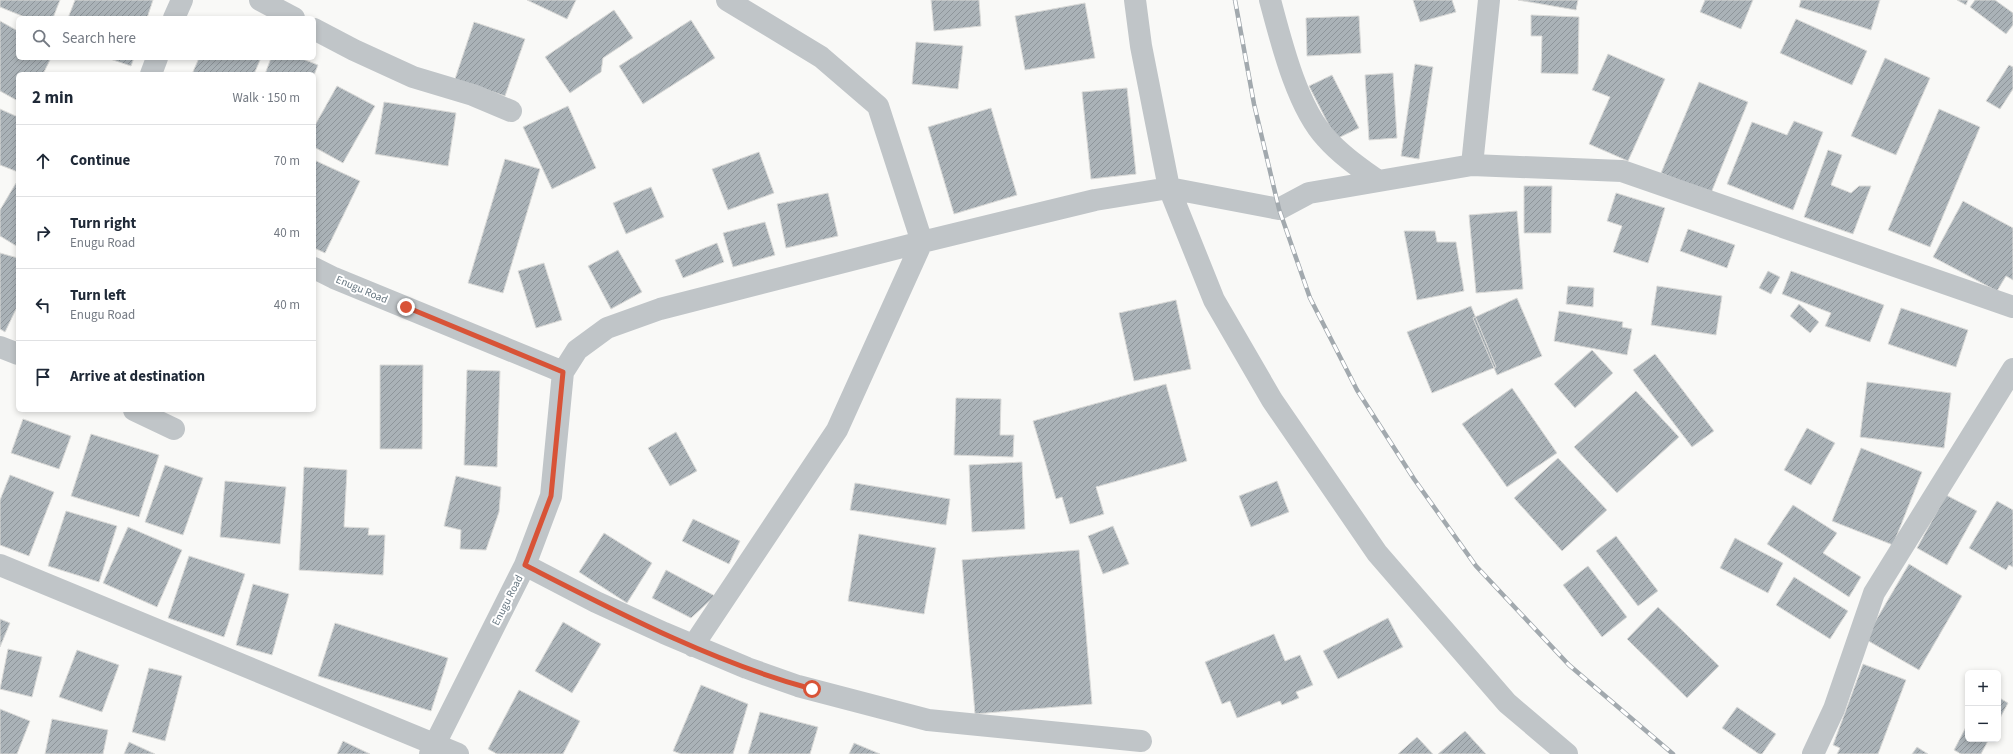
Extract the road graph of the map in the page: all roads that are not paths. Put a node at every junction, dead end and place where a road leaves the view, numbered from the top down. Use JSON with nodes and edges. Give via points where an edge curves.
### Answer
{"nodes":[{"id":1,"x":182,"y":0,"type":"edge"},
{"id":2,"x":260,"y":0,"type":"edge"},
{"id":3,"x":727,"y":0,"type":"edge"},
{"id":4,"x":1136,"y":0,"type":"edge"},
{"id":5,"x":1270,"y":0,"type":"edge"},
{"id":6,"x":1490,"y":0,"type":"edge"},
{"id":7,"x":175,"y":16,"type":"edge"},
{"id":8,"x":290,"y":16,"type":"edge"},
{"id":9,"x":316,"y":30,"type":"edge"},
{"id":10,"x":156,"y":60,"type":"edge"},
{"id":11,"x":152,"y":72,"type":"edge"},
{"id":12,"x":511,"y":111,"type":"dead end"},
{"id":13,"x":1472,"y":165,"type":"junction"},
{"id":14,"x":1378,"y":181,"type":"junction"},
{"id":15,"x":1169,"y":188,"type":"junction"},
{"id":16,"x":922,"y":242,"type":"junction"},
{"id":17,"x":316,"y":269,"type":"edge"},
{"id":18,"x":2013,"y":307,"type":"edge"},
{"id":19,"x":0,"y":347,"type":"edge"},
{"id":20,"x":16,"y":353,"type":"edge"},
{"id":21,"x":2013,"y":369,"type":"edge"},
{"id":22,"x":563,"y":372,"type":"junction"},
{"id":23,"x":138,"y":412,"type":"edge"},
{"id":24,"x":174,"y":429,"type":"dead end"},
{"id":25,"x":0,"y":565,"type":"edge"},
{"id":26,"x":525,"y":565,"type":"junction"},
{"id":27,"x":693,"y":646,"type":"junction"},
{"id":28,"x":1141,"y":741,"type":"dead end"},
{"id":29,"x":433,"y":749,"type":"edge"},
{"id":30,"x":458,"y":754,"type":"edge"},
{"id":31,"x":1567,"y":754,"type":"edge"},
{"id":32,"x":1813,"y":754,"type":"edge"}],
"edges":[{"from":1,"to":7,"type":"street"},
{"from":2,"to":8,"type":"street"},
{"from":3,"to":16,"type":"street","via":[[821,57],[878,106]]},
{"from":4,"to":15,"type":"street","via":[[1141,46]]},
{"from":5,"to":14,"type":"street","via":[[1285,54],[1308,113],[1325,138],[1347,159]]},
{"from":6,"to":13,"type":"street"},
{"from":9,"to":12,"type":"street","via":[[413,77],[473,95]]},
{"from":10,"to":11,"type":"street"},
{"from":13,"to":14,"type":"street"},
{"from":13,"to":18,"type":"street","via":[[1622,171]]},
{"from":14,"to":15,"type":"street","via":[[1310,193],[1279,209]]},
{"from":15,"to":16,"type":"street","via":[[1095,200]]},
{"from":15,"to":31,"type":"street","via":[[1218,307],[1272,400],[1377,553],[1508,703]]},
{"from":16,"to":22,"type":"street","via":[[660,308],[607,328],[577,350]]},
{"from":16,"to":27,"type":"street","via":[[837,430]]},
{"from":17,"to":22,"type":"street","name":"Enugu Road"},
{"from":19,"to":20,"type":"street"},
{"from":21,"to":32,"type":"street","via":[[1874,593],[1834,709]]},
{"from":22,"to":26,"type":"street","name":"Enugu Road","via":[[551,496]]},
{"from":23,"to":24,"type":"street"},
{"from":25,"to":29,"type":"street"},
{"from":26,"to":27,"type":"street","via":[[596,602]]},
{"from":26,"to":29,"type":"street","name":"Enugu Road"},
{"from":27,"to":28,"type":"street","via":[[798,686],[928,720]]},
{"from":29,"to":30,"type":"street"}]}
